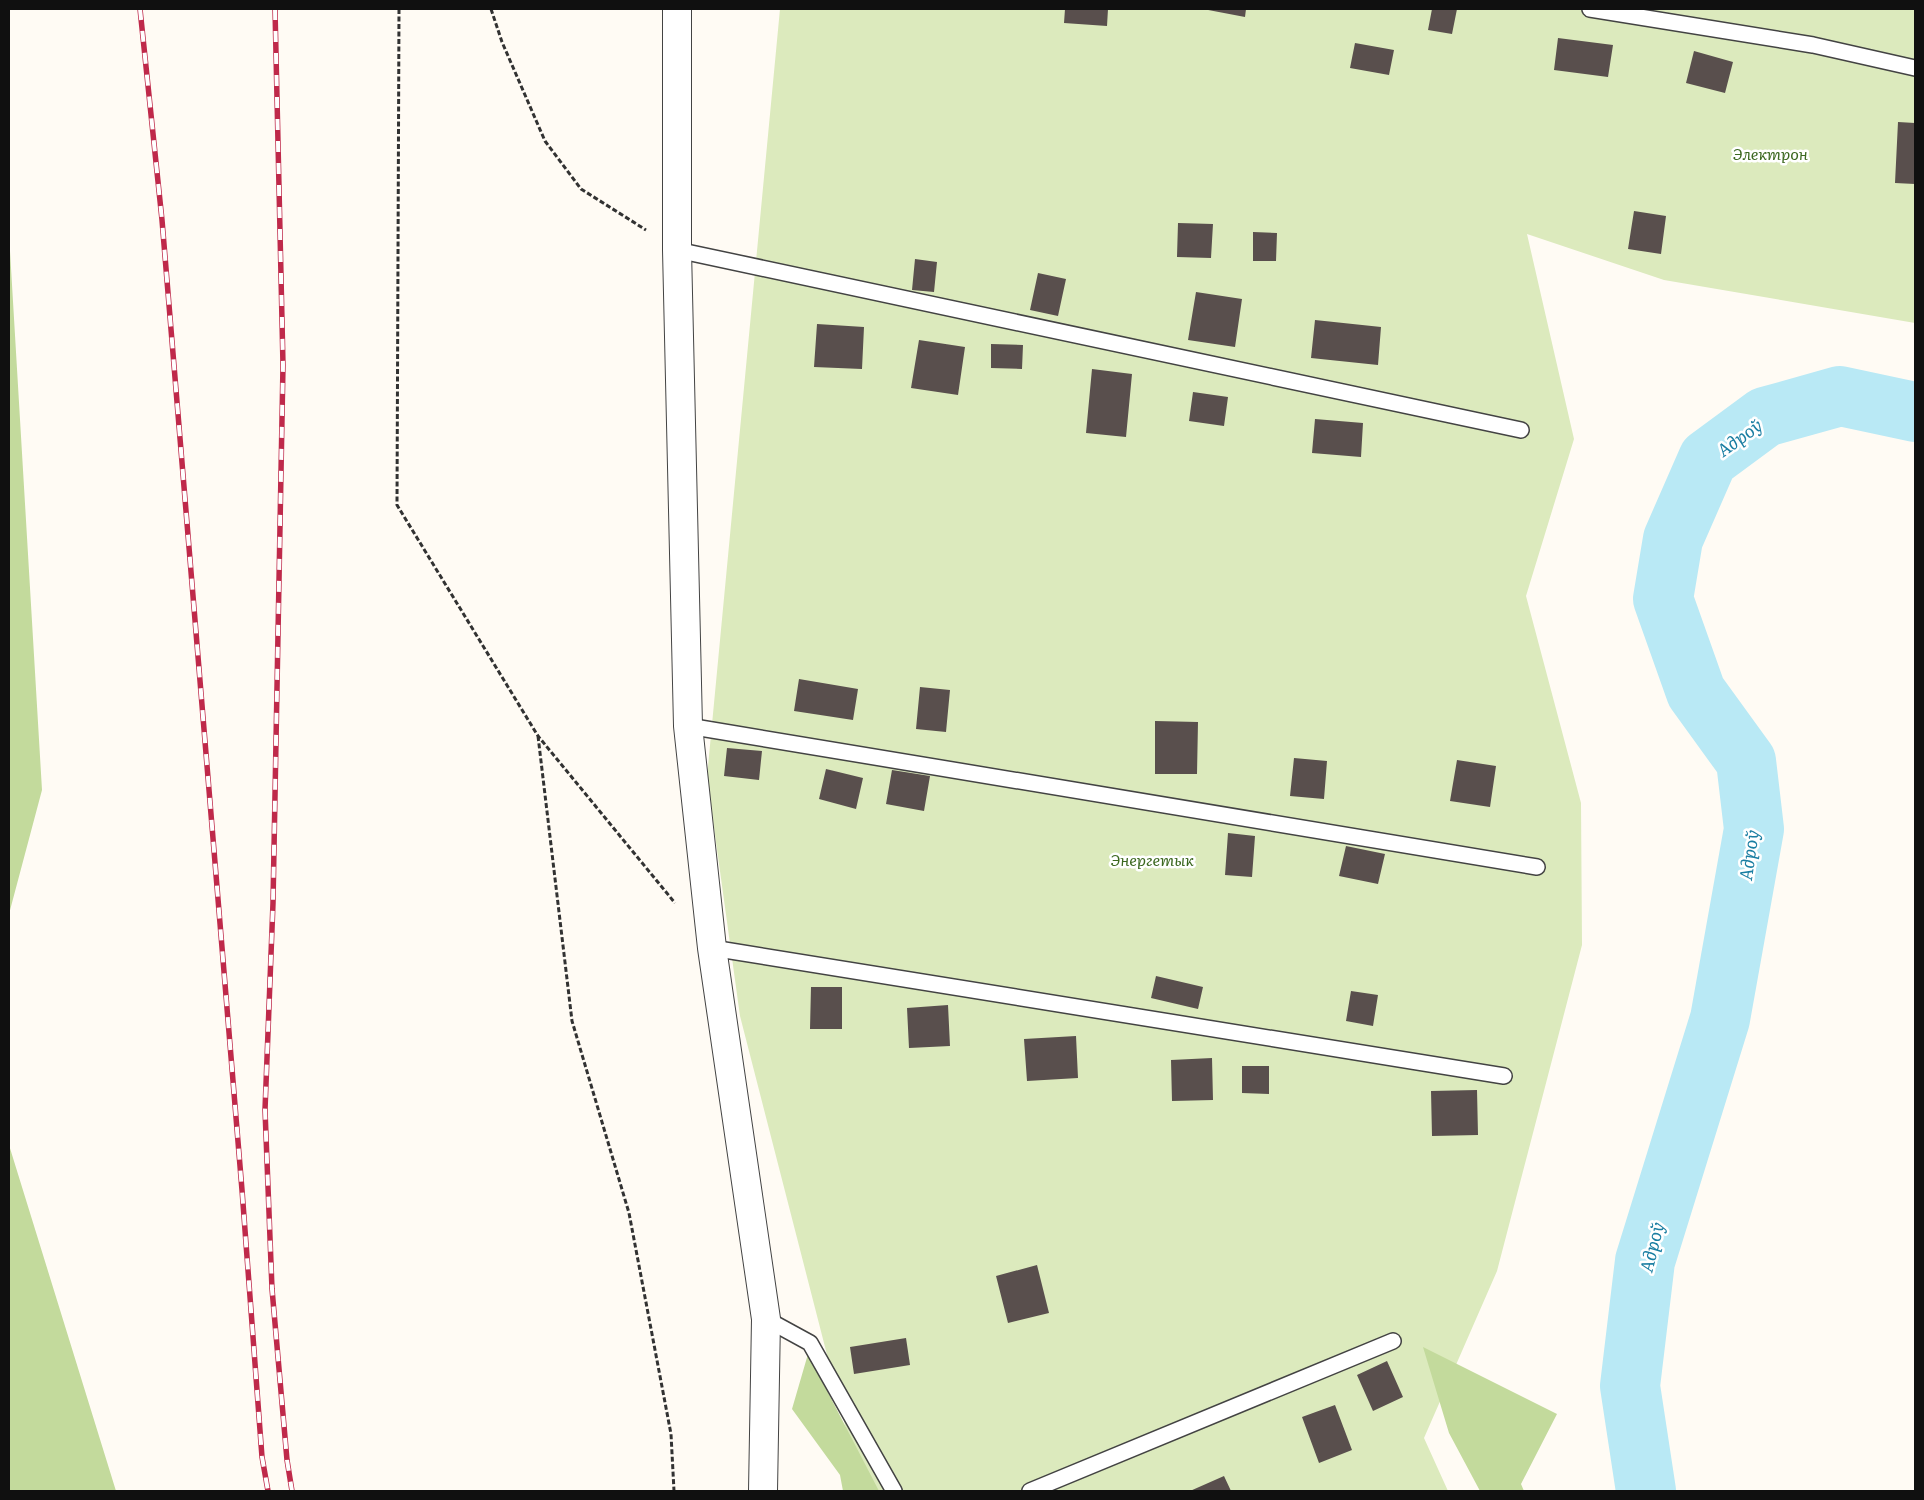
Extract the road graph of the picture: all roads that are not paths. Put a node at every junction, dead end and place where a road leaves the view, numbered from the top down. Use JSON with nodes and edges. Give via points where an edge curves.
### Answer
{"nodes":[{"id":1,"x":677,"y":9,"type":"edge"},
{"id":2,"x":1590,"y":9,"type":"edge"},
{"id":3,"x":1915,"y":68,"type":"edge"},
{"id":4,"x":677,"y":250,"type":"junction"},
{"id":5,"x":1521,"y":430,"type":"dead end"},
{"id":6,"x":688,"y":726,"type":"junction"},
{"id":7,"x":1537,"y":867,"type":"dead end"},
{"id":8,"x":712,"y":948,"type":"junction"},
{"id":9,"x":1504,"y":1076,"type":"dead end"},
{"id":10,"x":766,"y":1319,"type":"junction"},
{"id":11,"x":1393,"y":1341,"type":"dead end"},
{"id":12,"x":763,"y":1491,"type":"edge"},
{"id":13,"x":894,"y":1491,"type":"edge"},
{"id":14,"x":1030,"y":1491,"type":"edge"}],
"edges":[{"from":1,"to":4,"type":"street"},
{"from":2,"to":3,"type":"lane","via":[[1813,45]]},
{"from":4,"to":5,"type":"lane"},
{"from":4,"to":6,"type":"street"},
{"from":6,"to":7,"type":"lane"},
{"from":6,"to":8,"type":"street"},
{"from":8,"to":9,"type":"lane"},
{"from":8,"to":10,"type":"street"},
{"from":10,"to":12,"type":"street"},
{"from":10,"to":13,"type":"lane","via":[[810,1343]]},
{"from":11,"to":14,"type":"lane"}]}
